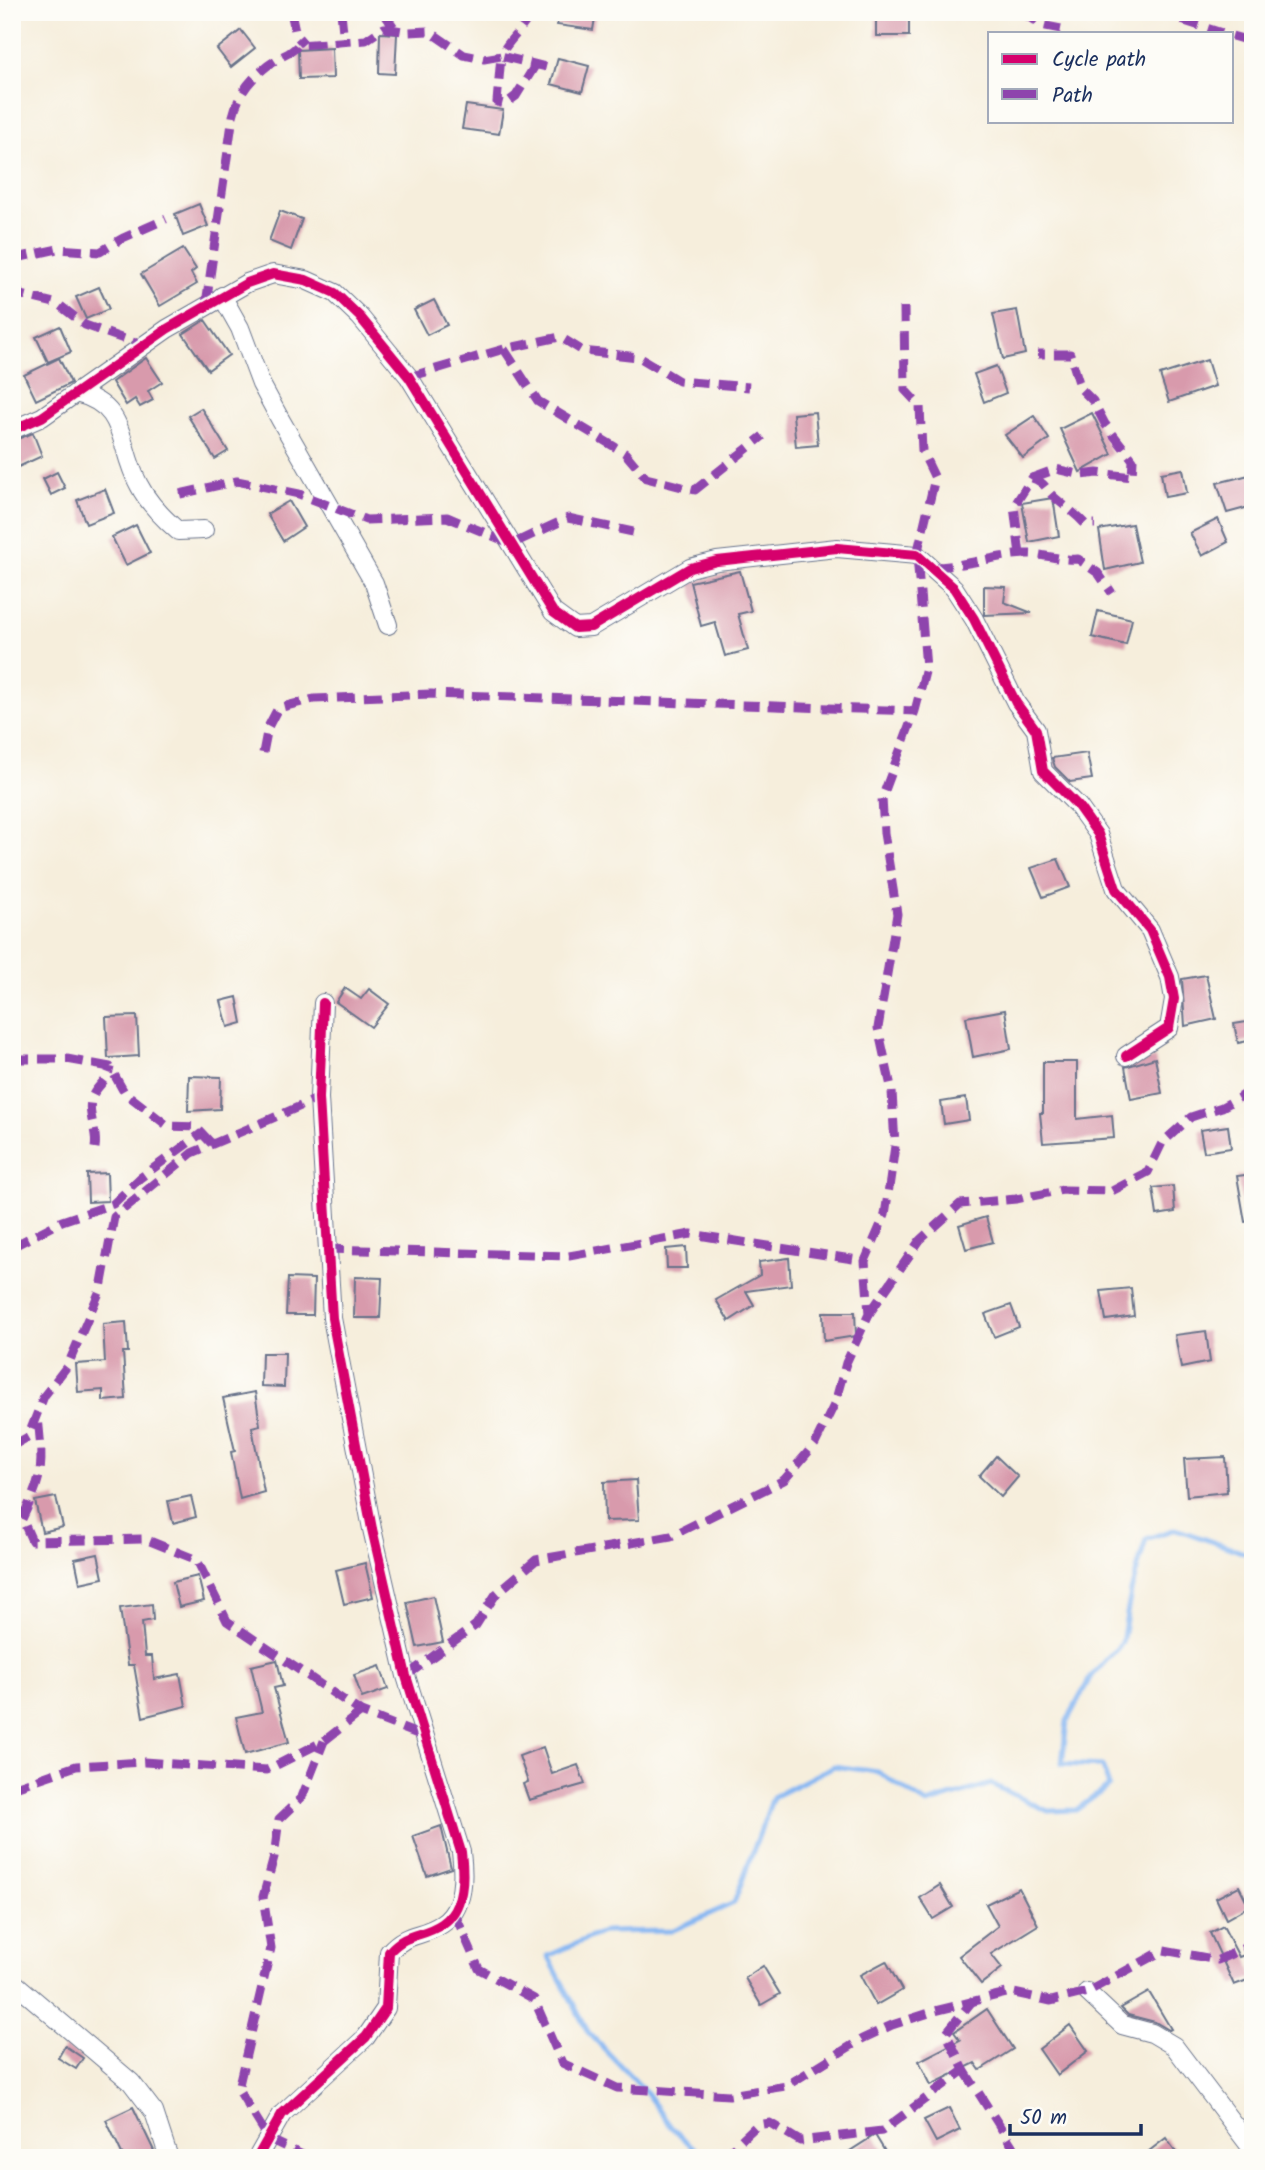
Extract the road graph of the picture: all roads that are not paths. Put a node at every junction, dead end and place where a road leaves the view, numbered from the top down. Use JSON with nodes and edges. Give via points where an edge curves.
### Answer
{"nodes":[{"id":1,"x":222,"y":296,"type":"junction"},
{"id":2,"x":76,"y":393,"type":"junction"},
{"id":3,"x":12,"y":430,"type":"edge"},
{"id":4,"x":204,"y":530,"type":"dead end"},
{"id":5,"x":388,"y":625,"type":"dead end"},
{"id":6,"x":323,"y":1003,"type":"dead end"},
{"id":7,"x":1126,"y":1056,"type":"dead end"},
{"id":8,"x":12,"y":1981,"type":"edge"},
{"id":9,"x":1087,"y":1992,"type":"dead end"},
{"id":10,"x":1253,"y":2150,"type":"edge"},
{"id":11,"x":169,"y":2158,"type":"edge"},
{"id":12,"x":257,"y":2158,"type":"edge"}],
"edges":[{"from":1,"to":2,"type":"street"},
{"from":1,"to":5,"type":"street","via":[[261,384],[374,583]]},
{"from":1,"to":7,"type":"street","via":[[273,274],[306,280],[335,293],[360,317],[428,405],[553,612],[575,628],[591,627],[690,568],[717,561],[837,548],[917,555],[936,569],[974,619],[1016,703],[1036,730],[1043,771],[1098,834],[1116,890],[1150,930],[1170,977],[1174,999],[1169,1028]]},
{"from":2,"to":3,"type":"street"},
{"from":2,"to":4,"type":"street","via":[[109,408],[139,486],[162,517],[177,531]]},
{"from":6,"to":12,"type":"street","via":[[318,1098],[332,1318],[403,1663],[461,1852],[464,1878],[454,1912],[443,1924],[402,1938],[389,1952],[386,2008],[366,2037],[282,2114]]},
{"from":8,"to":11,"type":"street","via":[[131,2082],[154,2112]]},
{"from":9,"to":10,"type":"street","via":[[1122,2025],[1152,2033],[1174,2046]]}]}
